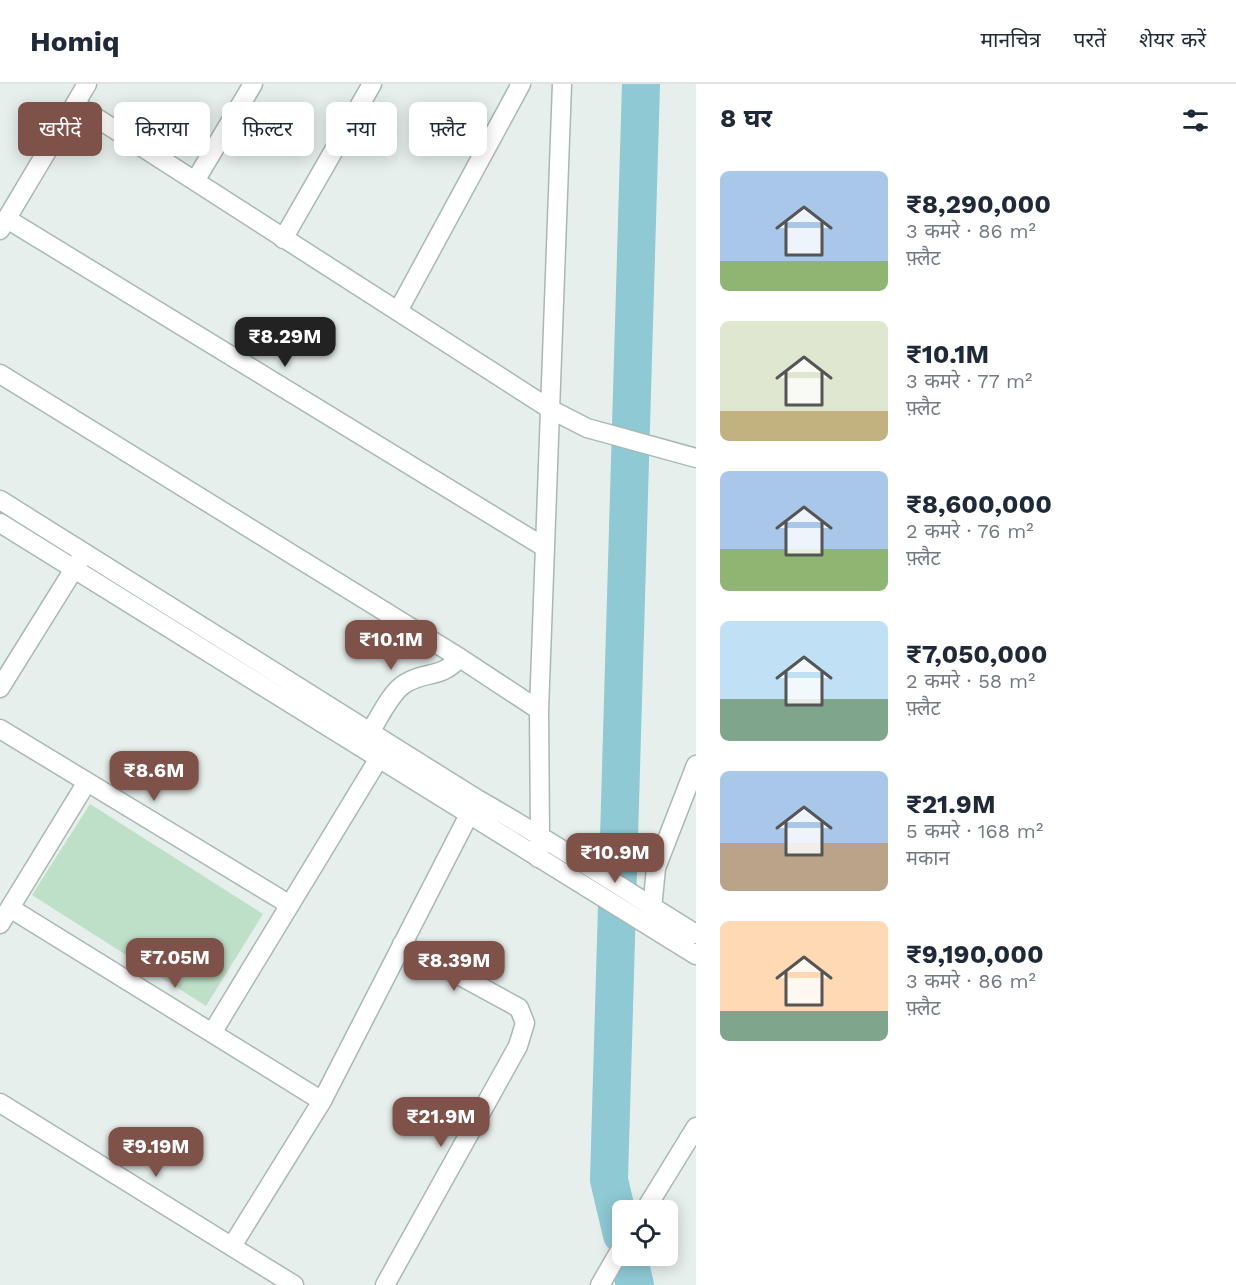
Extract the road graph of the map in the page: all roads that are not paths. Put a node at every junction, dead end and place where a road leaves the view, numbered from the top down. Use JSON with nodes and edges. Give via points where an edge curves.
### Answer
{"nodes":[{"id":1,"x":87,"y":84,"type":"edge"},
{"id":2,"x":253,"y":84,"type":"edge"},
{"id":3,"x":372,"y":84,"type":"edge"},
{"id":4,"x":521,"y":84,"type":"edge"},
{"id":5,"x":562,"y":84,"type":"edge"},
{"id":6,"x":76,"y":102,"type":"edge"},
{"id":7,"x":102,"y":121,"type":"edge"},
{"id":8,"x":44,"y":156,"type":"edge"},
{"id":9,"x":195,"y":181,"type":"junction"},
{"id":10,"x":3,"y":224,"type":"edge"},
{"id":11,"x":283,"y":239,"type":"junction"},
{"id":12,"x":398,"y":311,"type":"junction"},
{"id":13,"x":0,"y":374,"type":"edge"},
{"id":14,"x":550,"y":409,"type":"junction"},
{"id":15,"x":689,"y":456,"type":"edge"},
{"id":16,"x":0,"y":500,"type":"edge"},
{"id":17,"x":0,"y":523,"type":"edge"},
{"id":18,"x":544,"y":547,"type":"junction"},
{"id":19,"x":84,"y":553,"type":"junction"},
{"id":20,"x":74,"y":569,"type":"junction"},
{"id":21,"x":460,"y":658,"type":"junction"},
{"id":22,"x":0,"y":688,"type":"edge"},
{"id":23,"x":539,"y":710,"type":"junction"},
{"id":24,"x":0,"y":729,"type":"edge"},
{"id":25,"x":370,"y":732,"type":"junction"},
{"id":26,"x":383,"y":750,"type":"junction"},
{"id":27,"x":696,"y":765,"type":"edge"},
{"id":28,"x":87,"y":782,"type":"junction"},
{"id":29,"x":473,"y":807,"type":"junction"},
{"id":30,"x":688,"y":808,"type":"edge"},
{"id":31,"x":540,"y":834,"type":"junction"},
{"id":32,"x":538,"y":858,"type":"junction"},
{"id":33,"x":645,"y":902,"type":"junction"},
{"id":34,"x":290,"y":905,"type":"junction"},
{"id":35,"x":10,"y":908,"type":"junction"},
{"id":36,"x":0,"y":924,"type":"edge"},
{"id":37,"x":645,"y":924,"type":"junction"},
{"id":38,"x":696,"y":934,"type":"edge"},
{"id":39,"x":402,"y":944,"type":"junction"},
{"id":40,"x":696,"y":955,"type":"edge"},
{"id":41,"x":212,"y":1033,"type":"junction"},
{"id":42,"x":322,"y":1101,"type":"junction"},
{"id":43,"x":0,"y":1102,"type":"edge"},
{"id":44,"x":696,"y":1127,"type":"edge"},
{"id":45,"x":680,"y":1152,"type":"junction"},
{"id":46,"x":696,"y":1163,"type":"edge"},
{"id":47,"x":651,"y":1200,"type":"edge"},
{"id":48,"x":232,"y":1246,"type":"junction"},
{"id":49,"x":612,"y":1265,"type":"edge"},
{"id":50,"x":602,"y":1282,"type":"edge"},
{"id":51,"x":294,"y":1285,"type":"edge"},
{"id":52,"x":385,"y":1285,"type":"edge"}],
"edges":[{"from":1,"to":6,"type":"street"},
{"from":2,"to":9,"type":"street"},
{"from":3,"to":11,"type":"street"},
{"from":4,"to":12,"type":"street"},
{"from":5,"to":14,"type":"street"},
{"from":7,"to":9,"type":"street"},
{"from":8,"to":10,"type":"street"},
{"from":9,"to":11,"type":"street"},
{"from":10,"to":18,"type":"street"},
{"from":11,"to":12,"type":"street"},
{"from":12,"to":14,"type":"street"},
{"from":13,"to":21,"type":"street"},
{"from":14,"to":15,"type":"street","via":[[588,428]]},
{"from":14,"to":18,"type":"street"},
{"from":16,"to":19,"type":"street"},
{"from":17,"to":20,"type":"street"},
{"from":18,"to":23,"type":"street"},
{"from":19,"to":20,"type":"street"},
{"from":19,"to":25,"type":"street"},
{"from":20,"to":22,"type":"street"},
{"from":20,"to":26,"type":"street"},
{"from":21,"to":23,"type":"street"},
{"from":21,"to":25,"type":"street","via":[[448,669],[404,683]]},
{"from":23,"to":31,"type":"street"},
{"from":24,"to":28,"type":"street"},
{"from":25,"to":26,"type":"street"},
{"from":26,"to":29,"type":"street"},
{"from":26,"to":34,"type":"street"},
{"from":27,"to":30,"type":"street"},
{"from":28,"to":34,"type":"street"},
{"from":28,"to":35,"type":"street"},
{"from":29,"to":31,"type":"street"},
{"from":29,"to":32,"type":"street"},
{"from":29,"to":39,"type":"street"},
{"from":30,"to":33,"type":"street","via":[[656,868]]},
{"from":31,"to":32,"type":"street"},
{"from":31,"to":33,"type":"street"},
{"from":32,"to":37,"type":"street"},
{"from":33,"to":37,"type":"street"},
{"from":33,"to":38,"type":"street"},
{"from":34,"to":41,"type":"street"},
{"from":35,"to":36,"type":"street"},
{"from":35,"to":41,"type":"street"},
{"from":37,"to":40,"type":"street"},
{"from":39,"to":42,"type":"street"},
{"from":39,"to":52,"type":"street","via":[[519,1008],[525,1023],[518,1046]]},
{"from":41,"to":42,"type":"street"},
{"from":42,"to":48,"type":"street"},
{"from":43,"to":48,"type":"street"},
{"from":44,"to":45,"type":"street"},
{"from":45,"to":46,"type":"street"},
{"from":45,"to":47,"type":"street"},
{"from":48,"to":51,"type":"street"},
{"from":49,"to":50,"type":"street"}]}
